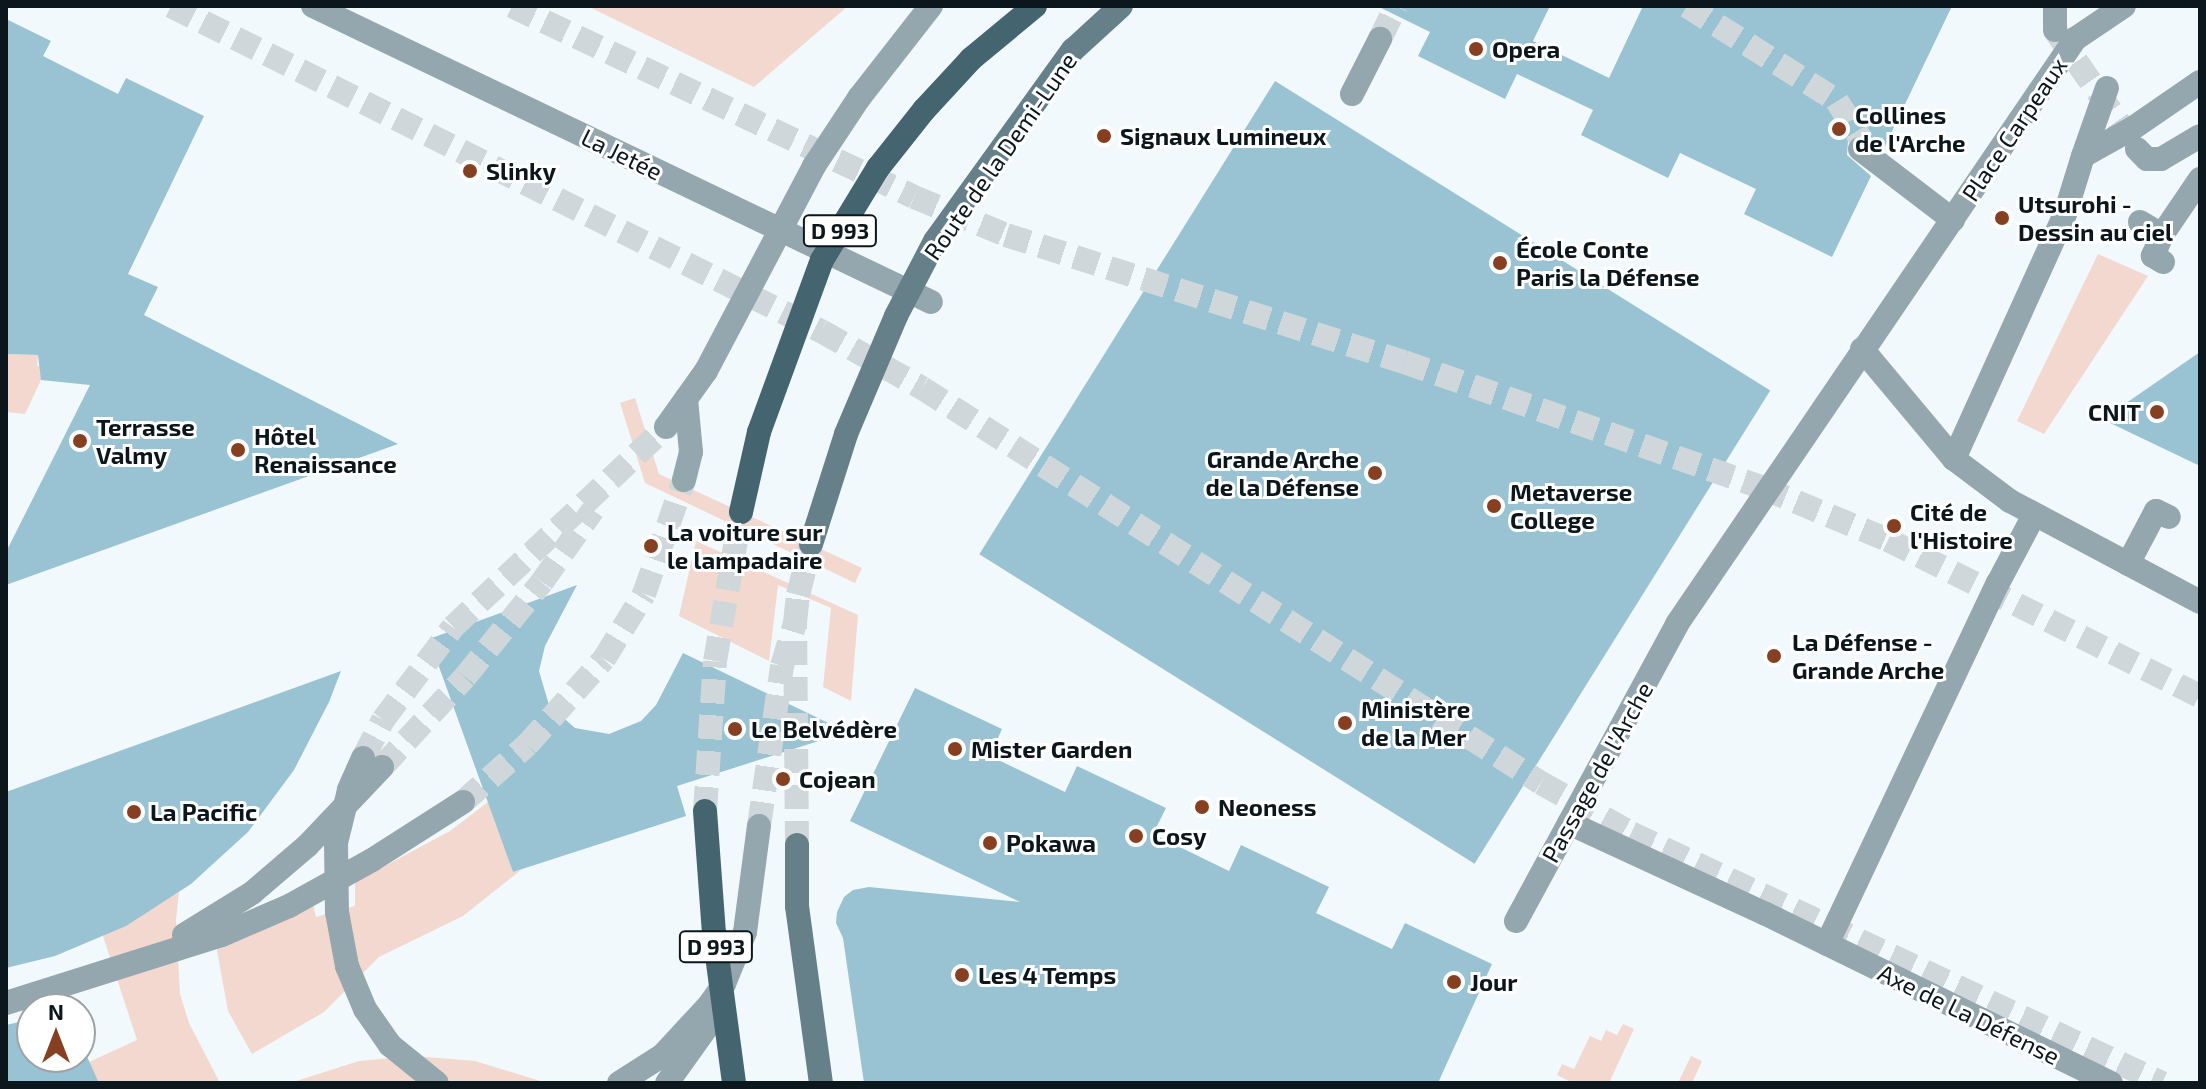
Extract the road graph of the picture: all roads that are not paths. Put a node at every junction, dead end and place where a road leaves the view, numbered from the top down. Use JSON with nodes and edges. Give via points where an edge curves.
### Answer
{"nodes":[{"id":1,"x":313,"y":6,"type":"edge"},
{"id":2,"x":931,"y":6,"type":"edge"},
{"id":3,"x":1035,"y":6,"type":"edge"},
{"id":4,"x":1121,"y":6,"type":"edge"},
{"id":5,"x":2124,"y":6,"type":"edge"},
{"id":6,"x":2062,"y":25,"type":"edge"},
{"id":7,"x":1380,"y":39,"type":"tunnel mouth"},
{"id":8,"x":2200,"y":82,"type":"edge"},
{"id":9,"x":2107,"y":88,"type":"dead end"},
{"id":10,"x":1352,"y":94,"type":"dead end"},
{"id":11,"x":1860,"y":149,"type":"tunnel mouth"},
{"id":12,"x":2137,"y":149,"type":"tunnel mouth"},
{"id":13,"x":2194,"y":155,"type":"edge"},
{"id":14,"x":2083,"y":156,"type":"junction"},
{"id":15,"x":1953,"y":220,"type":"junction"},
{"id":16,"x":2140,"y":222,"type":"dead end"},
{"id":17,"x":2162,"y":235,"type":"junction"},
{"id":18,"x":2163,"y":262,"type":"dead end"},
{"id":19,"x":931,"y":302,"type":"dead end"},
{"id":20,"x":1862,"y":349,"type":"junction"},
{"id":21,"x":686,"y":399,"type":"junction"},
{"id":22,"x":666,"y":427,"type":"tunnel mouth"},
{"id":23,"x":1954,"y":459,"type":"junction"},
{"id":24,"x":684,"y":480,"type":"tunnel mouth"},
{"id":25,"x":741,"y":512,"type":"tunnel mouth"},
{"id":26,"x":2034,"y":515,"type":"junction"},
{"id":27,"x":2159,"y":525,"type":"dead end"},
{"id":28,"x":811,"y":544,"type":"tunnel mouth"},
{"id":29,"x":2128,"y":564,"type":"junction"},
{"id":30,"x":2200,"y":602,"type":"edge"},
{"id":31,"x":463,"y":802,"type":"tunnel mouth"},
{"id":32,"x":705,"y":811,"type":"tunnel mouth"},
{"id":33,"x":1569,"y":823,"type":"junction"},
{"id":34,"x":759,"y":826,"type":"tunnel mouth"},
{"id":35,"x":797,"y":845,"type":"tunnel mouth"},
{"id":36,"x":1516,"y":921,"type":"dead end"},
{"id":37,"x":1827,"y":944,"type":"junction"},
{"id":38,"x":738,"y":954,"type":"junction"},
{"id":39,"x":72,"y":983,"type":"junction"},
{"id":40,"x":6,"y":1003,"type":"edge"},
{"id":41,"x":437,"y":1083,"type":"edge"},
{"id":42,"x":619,"y":1083,"type":"edge"},
{"id":43,"x":667,"y":1083,"type":"edge"},
{"id":44,"x":734,"y":1083,"type":"edge"},
{"id":45,"x":821,"y":1083,"type":"edge"},
{"id":46,"x":2111,"y":1083,"type":"edge"}],
"edges":[{"from":1,"to":19,"type":"street","name":"La Jetée"},
{"from":2,"to":21,"type":"street","via":[[814,166],[706,371]]},
{"from":3,"to":25,"type":"main road","number":"D 993","via":[[971,59],[924,110],[878,168],[822,260],[759,432]]},
{"from":4,"to":28,"type":"street","name":"Route de la Demi-Lune","via":[[1073,50],[935,241],[896,316],[846,434]]},
{"from":5,"to":6,"type":"street"},
{"from":6,"to":15,"type":"street","name":"Place Carpeaux"},
{"from":7,"to":10,"type":"street"},
{"from":8,"to":14,"type":"street"},
{"from":9,"to":14,"type":"street"},
{"from":11,"to":15,"type":"street"},
{"from":12,"to":13,"type":"street","via":[[2147,159]]},
{"from":13,"to":17,"type":"street"},
{"from":14,"to":23,"type":"street","via":[[2065,214]]},
{"from":15,"to":20,"type":"street","name":"Place Carpeaux"},
{"from":16,"to":17,"type":"street"},
{"from":17,"to":18,"type":"street","via":[[2153,256]]},
{"from":20,"to":23,"type":"street"},
{"from":20,"to":33,"type":"street","name":"Passage de l'Arche","via":[[1677,624]]},
{"from":21,"to":22,"type":"street"},
{"from":21,"to":24,"type":"street","via":[[691,452]]},
{"from":23,"to":26,"type":"street"},
{"from":26,"to":29,"type":"street"},
{"from":26,"to":37,"type":"street"},
{"from":27,"to":29,"type":"street"},
{"from":29,"to":30,"type":"street"},
{"from":31,"to":39,"type":"street","via":[[289,906],[222,935]]},
{"from":32,"to":44,"type":"main road","number":"D 993","via":[[712,919]]},
{"from":33,"to":36,"type":"street","name":"Passage de l'Arche"},
{"from":33,"to":37,"type":"street","name":"Axe de La Défense"},
{"from":34,"to":38,"type":"street","via":[[751,902]]},
{"from":35,"to":45,"type":"street","via":[[797,906]]},
{"from":37,"to":46,"type":"street","name":"Axe de La Défense"},
{"from":38,"to":42,"type":"street","via":[[717,994],[683,1035]]},
{"from":38,"to":43,"type":"street","via":[[711,1023]]},
{"from":39,"to":40,"type":"street"},
{"from":39,"to":41,"type":"street","via":[[159,949],[252,893],[307,846],[372,762],[338,832],[334,878],[347,966],[365,1009],[390,1045]]}]}
